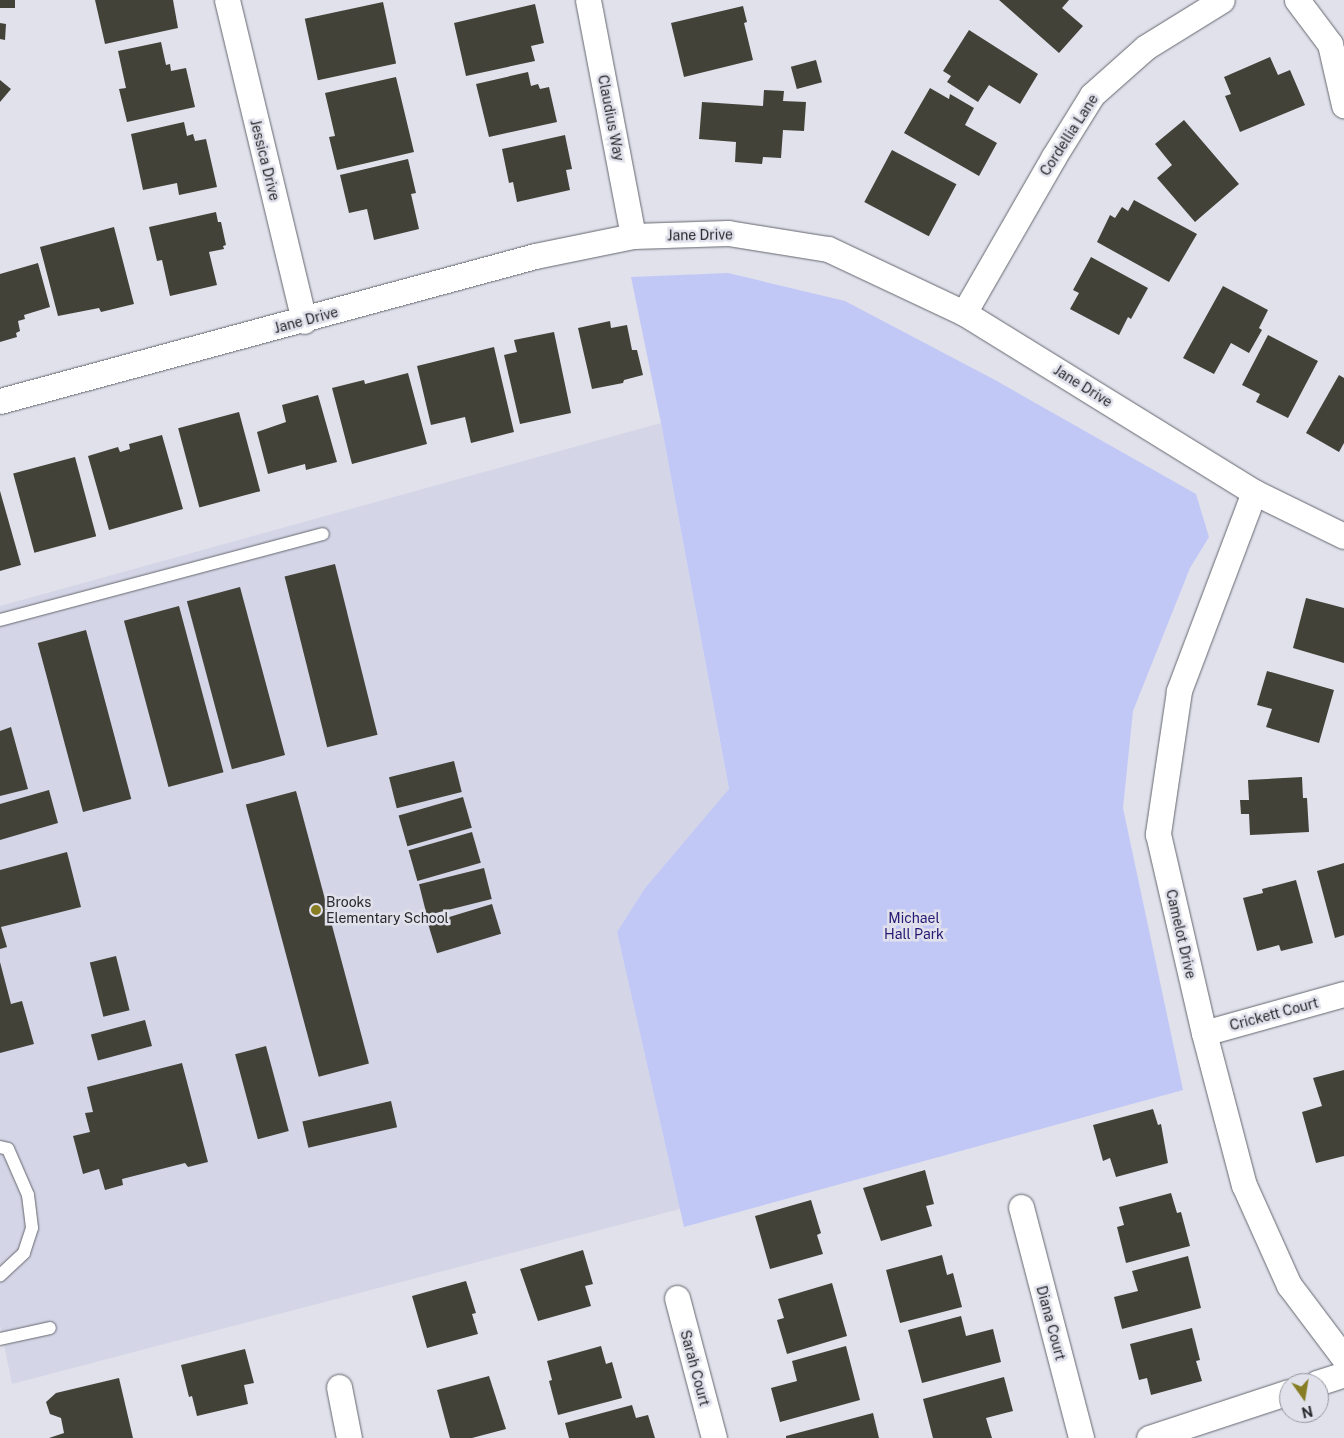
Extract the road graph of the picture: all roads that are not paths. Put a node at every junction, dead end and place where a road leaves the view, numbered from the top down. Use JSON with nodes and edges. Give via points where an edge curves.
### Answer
{"nodes":[{"id":1,"x":227,"y":0,"type":"edge"},
{"id":2,"x":588,"y":0,"type":"edge"},
{"id":3,"x":1222,"y":0,"type":"edge"},
{"id":4,"x":1297,"y":0,"type":"edge"},
{"id":5,"x":1344,"y":105,"type":"edge"},
{"id":6,"x":633,"y":236,"type":"junction"},
{"id":7,"x":964,"y":313,"type":"junction"},
{"id":8,"x":304,"y":320,"type":"junction"},
{"id":9,"x":0,"y":401,"type":"edge"},
{"id":10,"x":1254,"y":492,"type":"junction"},
{"id":11,"x":323,"y":534,"type":"dead end"},
{"id":12,"x":1344,"y":536,"type":"edge"},
{"id":13,"x":0,"y":620,"type":"edge"},
{"id":14,"x":1344,"y":994,"type":"edge"},
{"id":15,"x":1204,"y":1033,"type":"junction"},
{"id":16,"x":0,"y":1147,"type":"edge"},
{"id":17,"x":1021,"y":1207,"type":"dead end"},
{"id":18,"x":0,"y":1275,"type":"edge"},
{"id":19,"x":677,"y":1298,"type":"dead end"},
{"id":20,"x":50,"y":1328,"type":"dead end"},
{"id":21,"x":0,"y":1339,"type":"edge"},
{"id":22,"x":1344,"y":1358,"type":"edge"},
{"id":23,"x":1344,"y":1374,"type":"edge"},
{"id":24,"x":1329,"y":1379,"type":"edge"},
{"id":25,"x":339,"y":1387,"type":"dead end"},
{"id":26,"x":1279,"y":1395,"type":"edge"},
{"id":27,"x":349,"y":1438,"type":"edge"},
{"id":28,"x":714,"y":1438,"type":"edge"},
{"id":29,"x":1081,"y":1438,"type":"edge"},
{"id":30,"x":1149,"y":1438,"type":"edge"}],
"edges":[{"from":1,"to":8,"type":"street","name":"Jessica Drive"},
{"from":2,"to":6,"type":"street","name":"Claudius Way"},
{"from":3,"to":7,"type":"street","name":"Cordellia Lane","via":[[1146,47],[1092,95]]},
{"from":4,"to":5,"type":"street","via":[[1330,44]]},
{"from":6,"to":7,"type":"street","name":"Jane Drive","via":[[728,232],[828,248]]},
{"from":6,"to":8,"type":"street","name":"Jane Drive","via":[[534,256]]},
{"from":7,"to":10,"type":"street","name":"Jane Drive"},
{"from":8,"to":9,"type":"street","name":"Jane Drive"},
{"from":10,"to":12,"type":"street","name":"Jane Drive"},
{"from":10,"to":15,"type":"street","name":"Camelot Drive","via":[[1179,691],[1158,834]]},
{"from":11,"to":13,"type":"lane"},
{"from":14,"to":15,"type":"street","name":"Crickett Court"},
{"from":15,"to":22,"type":"street","name":"Camelot Drive","via":[[1244,1185],[1288,1285]]},
{"from":16,"to":18,"type":"lane","via":[[8,1149],[28,1195],[32,1228],[24,1253]]},
{"from":17,"to":29,"type":"street","name":"Diana Court"},
{"from":19,"to":28,"type":"street","name":"Sarah Court"},
{"from":20,"to":21,"type":"lane"},
{"from":23,"to":24,"type":"street"},
{"from":25,"to":27,"type":"street"},
{"from":26,"to":30,"type":"street"}]}
